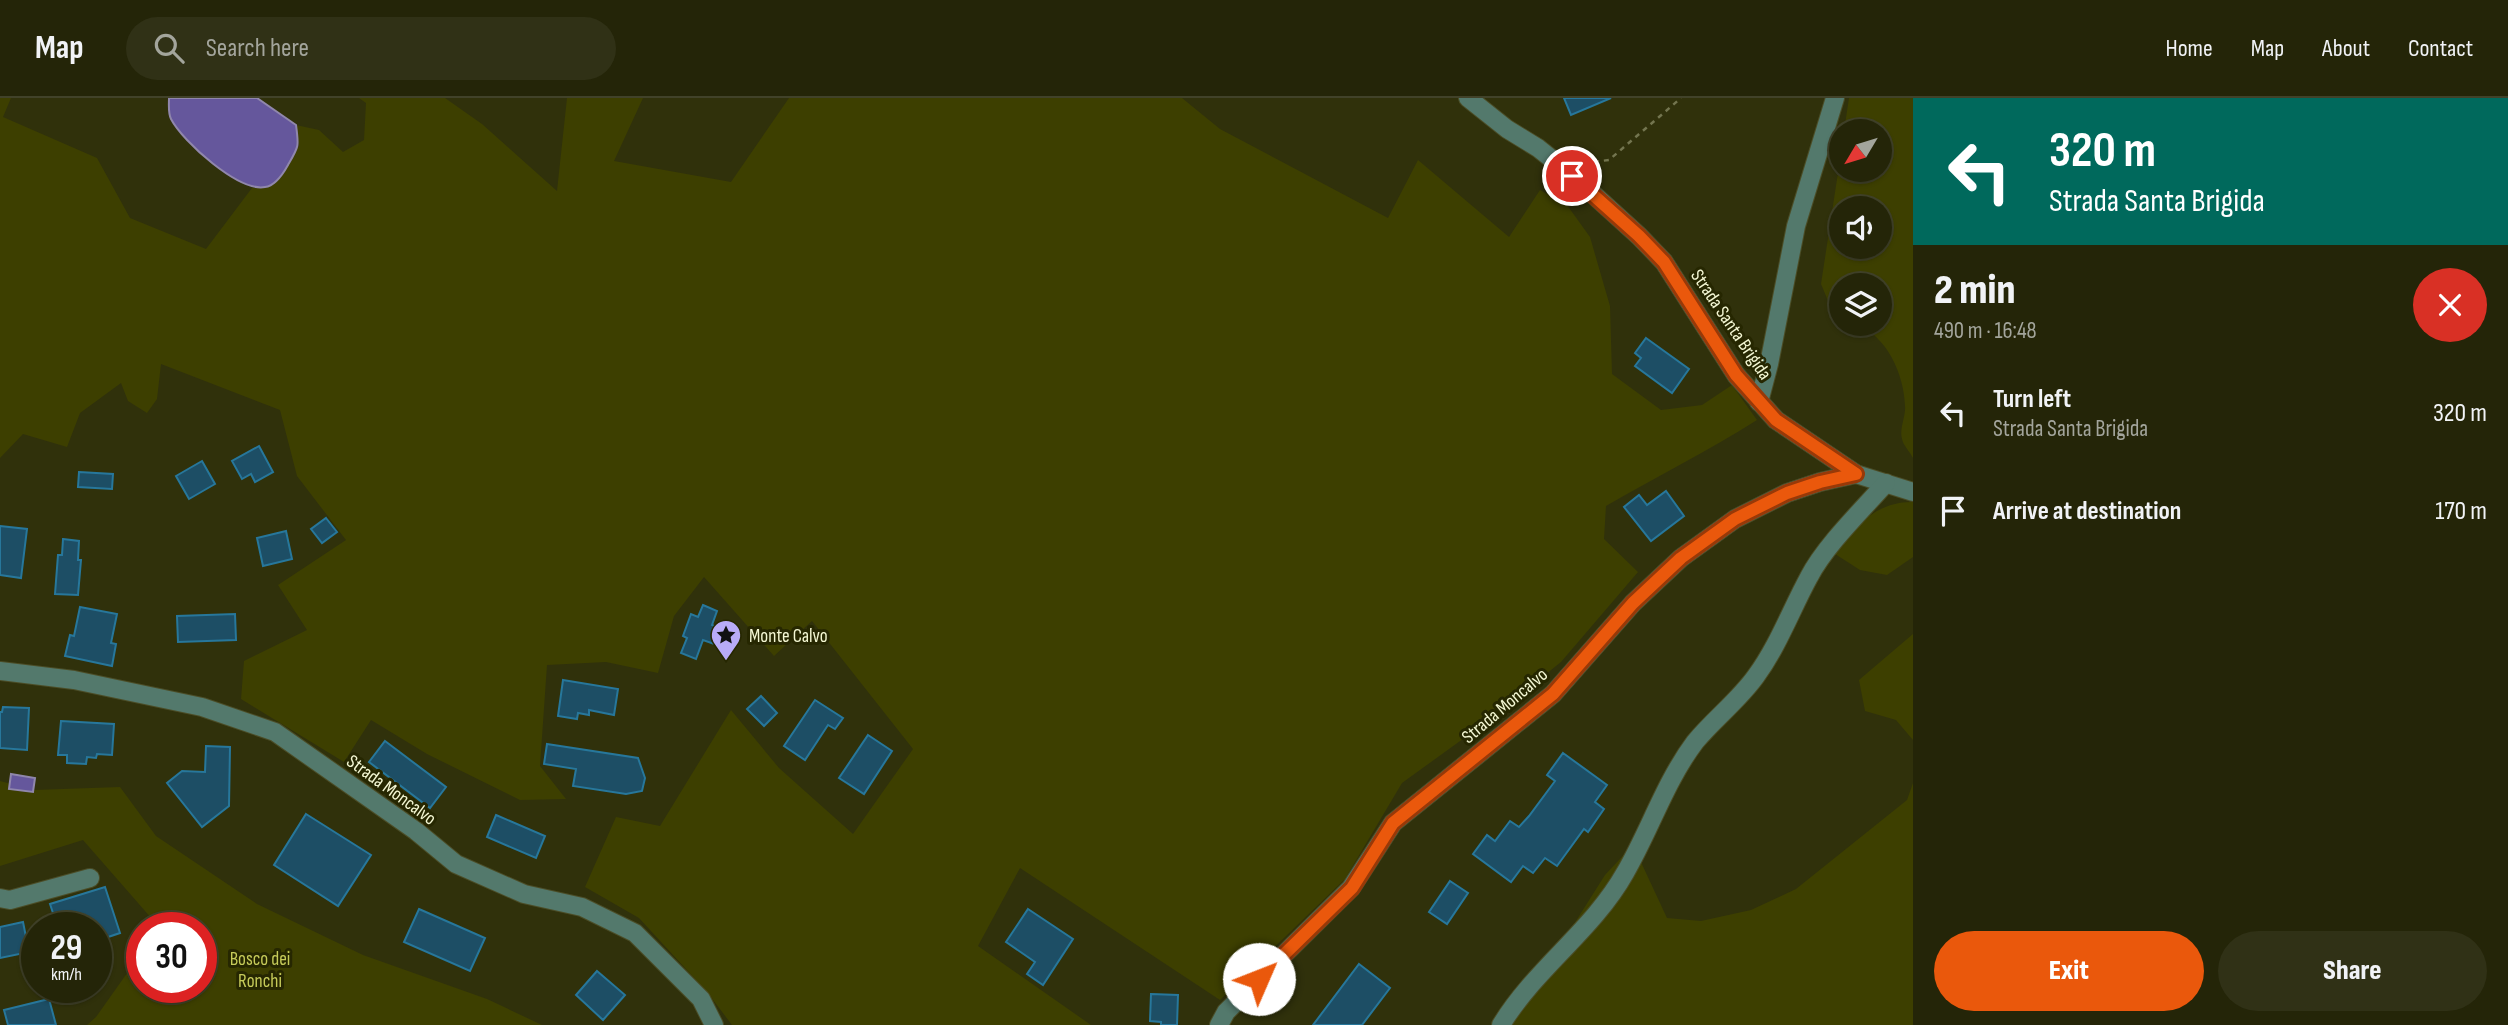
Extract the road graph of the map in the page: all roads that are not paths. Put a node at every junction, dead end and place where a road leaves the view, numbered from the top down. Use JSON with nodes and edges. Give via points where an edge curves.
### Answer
{"nodes":[{"id":1,"x":1468,"y":98,"type":"edge"},
{"id":2,"x":1835,"y":98,"type":"edge"},
{"id":3,"x":1759,"y":402,"type":"junction"},
{"id":4,"x":1856,"y":474,"type":"junction"},
{"id":5,"x":1886,"y":483,"type":"junction"},
{"id":6,"x":1913,"y":492,"type":"edge"},
{"id":7,"x":0,"y":671,"type":"edge"},
{"id":8,"x":90,"y":878,"type":"dead end"},
{"id":9,"x":0,"y":898,"type":"edge"},
{"id":10,"x":714,"y":1025,"type":"edge"},
{"id":11,"x":1219,"y":1025,"type":"edge"},
{"id":12,"x":1501,"y":1025,"type":"edge"}],
"edges":[{"from":1,"to":3,"type":"street","name":"Strada Santa Brigida","via":[[1560,166],[1664,262],[1736,375]]},
{"from":2,"to":3,"type":"street","via":[[1796,226]]},
{"from":3,"to":4,"type":"street","name":"Strada Santa Brigida","via":[[1776,420]]},
{"from":4,"to":5,"type":"street","name":"Strada Santa Brigida"},
{"from":4,"to":11,"type":"street","name":"Strada Moncalvo","via":[[1787,493],[1735,519],[1681,558],[1633,603],[1553,694],[1393,823],[1352,888],[1226,1012]]},
{"from":5,"to":6,"type":"street","name":"Strada Santa Brigida"},
{"from":5,"to":12,"type":"street","via":[[1810,575],[1756,676],[1695,742],[1663,793],[1625,874]]},
{"from":7,"to":10,"type":"street","name":"Strada Moncalvo","via":[[74,680],[202,707],[275,732],[456,864],[524,894],[582,907],[635,933],[701,999]]},
{"from":8,"to":9,"type":"street","via":[[10,900]]}]}
